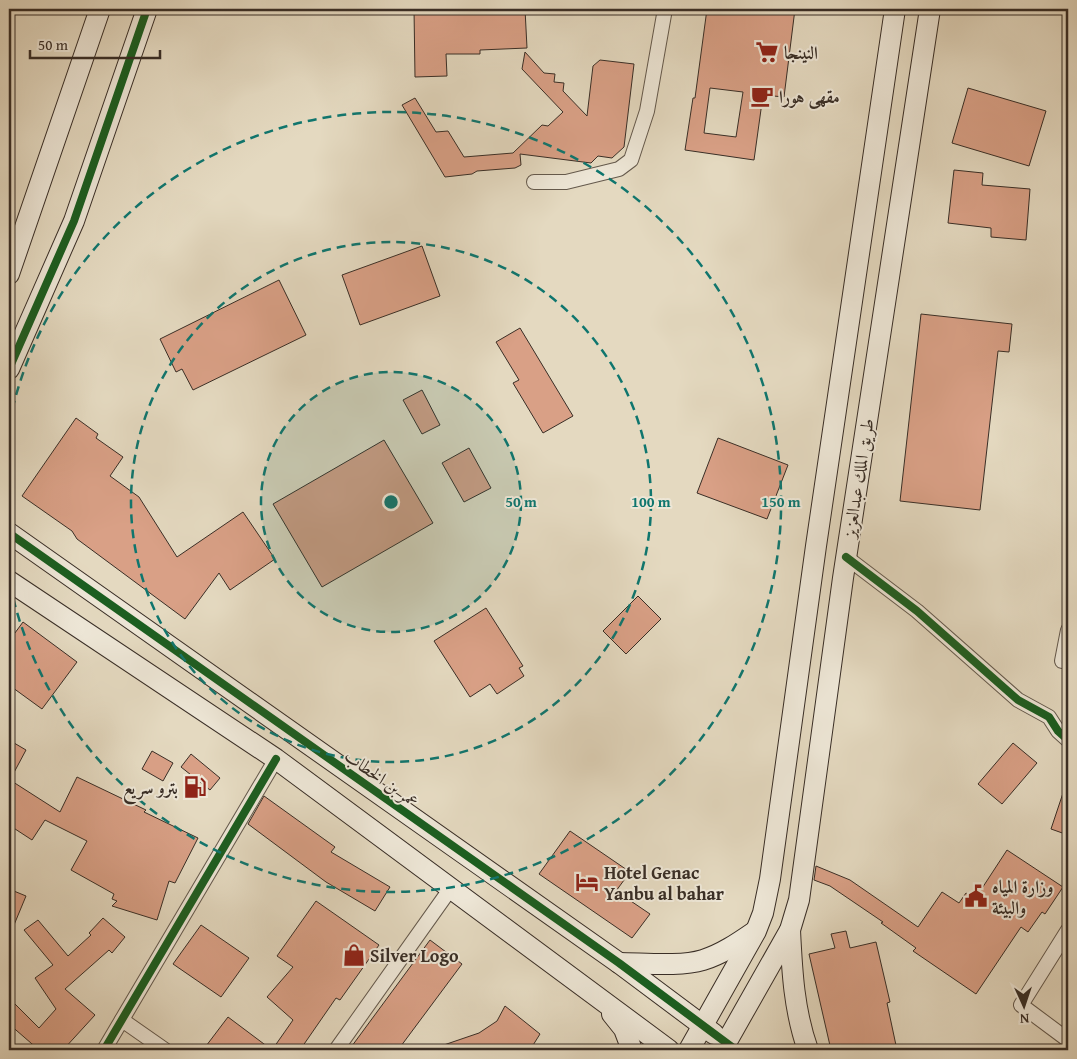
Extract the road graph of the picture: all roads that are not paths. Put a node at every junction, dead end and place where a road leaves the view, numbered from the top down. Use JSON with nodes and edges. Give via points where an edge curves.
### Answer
{"nodes":[{"id":1,"x":100,"y":9,"type":"edge"},
{"id":2,"x":148,"y":9,"type":"edge"},
{"id":3,"x":665,"y":9,"type":"edge"},
{"id":4,"x":895,"y":9,"type":"edge"},
{"id":5,"x":930,"y":9,"type":"edge"},
{"id":6,"x":534,"y":182,"type":"dead end"},
{"id":7,"x":9,"y":274,"type":"edge"},
{"id":8,"x":9,"y":369,"type":"edge"},
{"id":9,"x":9,"y":533,"type":"edge"},
{"id":10,"x":846,"y":557,"type":"junction"},
{"id":11,"x":9,"y":581,"type":"edge"},
{"id":12,"x":1068,"y":630,"type":"edge"},
{"id":13,"x":1062,"y":662,"type":"dead end"},
{"id":14,"x":1068,"y":740,"type":"edge"},
{"id":15,"x":276,"y":760,"type":"junction"},
{"id":16,"x":451,"y":888,"type":"junction"},
{"id":17,"x":790,"y":930,"type":"junction"},
{"id":18,"x":1068,"y":930,"type":"edge"},
{"id":19,"x":756,"y":931,"type":"junction"},
{"id":20,"x":619,"y":963,"type":"junction"},
{"id":21,"x":602,"y":1000,"type":"junction"},
{"id":22,"x":122,"y":1020,"type":"junction"},
{"id":23,"x":703,"y":1026,"type":"junction"},
{"id":24,"x":1068,"y":1040,"type":"edge"},
{"id":25,"x":728,"y":1048,"type":"edge"},
{"id":26,"x":104,"y":1050,"type":"edge"},
{"id":27,"x":165,"y":1050,"type":"edge"},
{"id":28,"x":336,"y":1050,"type":"edge"},
{"id":29,"x":632,"y":1050,"type":"edge"},
{"id":30,"x":669,"y":1050,"type":"edge"},
{"id":31,"x":689,"y":1050,"type":"edge"},
{"id":32,"x":808,"y":1050,"type":"edge"}],
"edges":[{"from":1,"to":7,"type":"street"},
{"from":2,"to":8,"type":"street","via":[[74,221]]},
{"from":3,"to":6,"type":"street","via":[[647,111],[631,160],[619,169],[566,182]]},
{"from":4,"to":19,"type":"street","name":"طريق الملك عبدالعزيز","via":[[770,879]]},
{"from":5,"to":10,"type":"street","name":"طريق الملك عبدالعزيز"},
{"from":9,"to":20,"type":"street","name":"عمر بن الخطاب"},
{"from":10,"to":14,"type":"street","via":[[917,611],[1018,700],[1049,717]]},
{"from":10,"to":17,"type":"street","name":"طريق الملك عبدالعزيز","via":[[799,900]]},
{"from":11,"to":15,"type":"street"},
{"from":12,"to":13,"type":"street"},
{"from":15,"to":16,"type":"street"},
{"from":15,"to":22,"type":"street"},
{"from":16,"to":21,"type":"street"},
{"from":16,"to":28,"type":"street"},
{"from":17,"to":25,"type":"street","name":"طريق الملك عبدالعزيز"},
{"from":17,"to":32,"type":"street","via":[[794,992]]},
{"from":18,"to":24,"type":"street","via":[[1021,1005]]},
{"from":19,"to":20,"type":"street","via":[[727,950],[702,960],[671,964]]},
{"from":19,"to":23,"type":"street","name":"طريق الملك عبدالعزيز"},
{"from":20,"to":23,"type":"street","name":"عمر بن الخطاب"},
{"from":21,"to":29,"type":"street","via":[[624,1029]]},
{"from":21,"to":30,"type":"street"},
{"from":22,"to":26,"type":"street"},
{"from":22,"to":27,"type":"street"},
{"from":23,"to":25,"type":"street","name":"عمر بن الخطاب"},
{"from":23,"to":31,"type":"street","name":"طريق الملك عبدالعزيز"}]}
